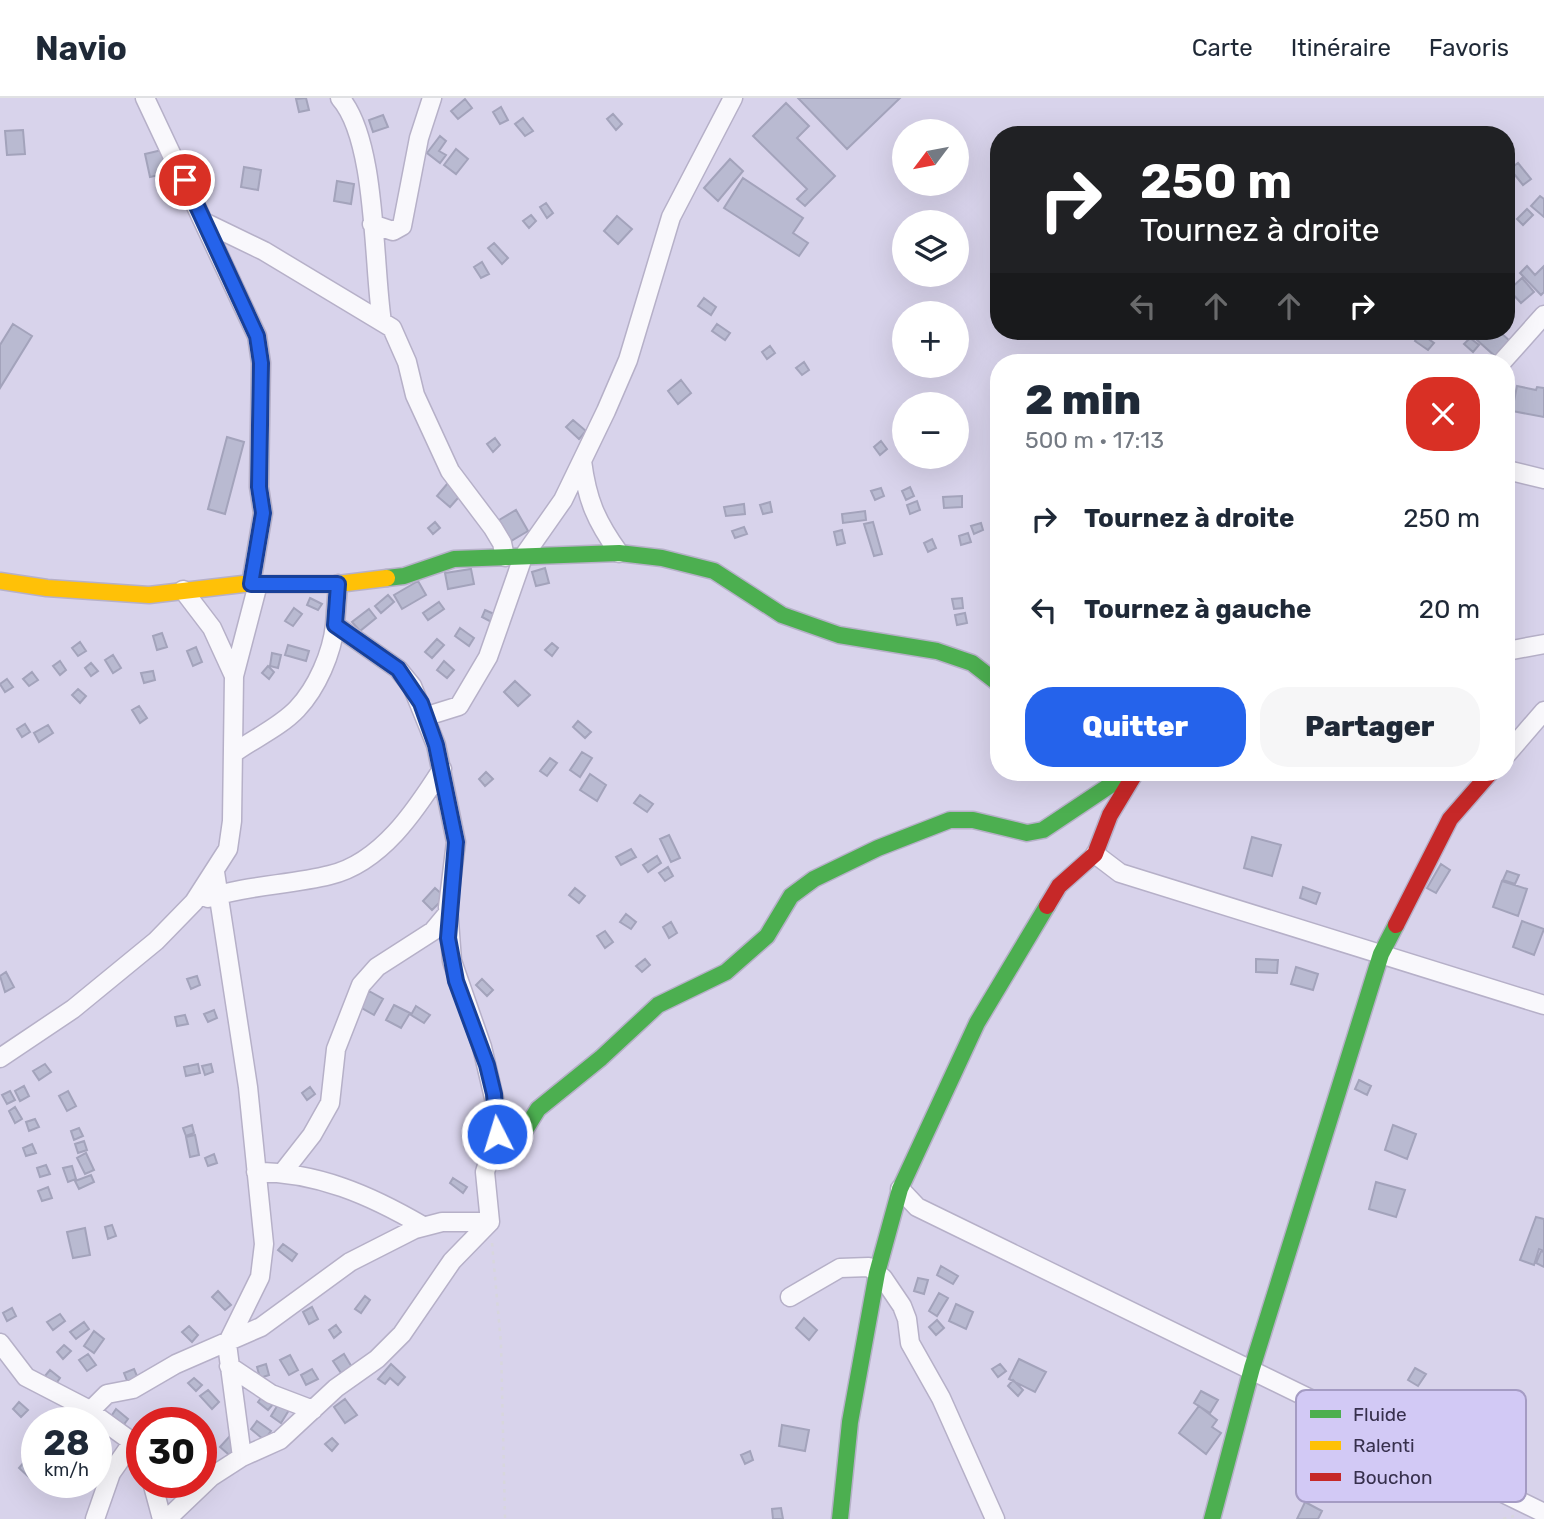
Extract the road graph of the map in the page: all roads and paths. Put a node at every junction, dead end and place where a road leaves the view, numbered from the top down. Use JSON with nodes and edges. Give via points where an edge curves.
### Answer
{"nodes":[{"id":1,"x":145,"y":98,"type":"edge"},
{"id":2,"x":340,"y":98,"type":"edge"},
{"id":3,"x":432,"y":98,"type":"edge"},
{"id":4,"x":721,"y":98,"type":"edge"},
{"id":5,"x":733,"y":98,"type":"edge"},
{"id":6,"x":720,"y":117,"type":"junction"},
{"id":7,"x":204,"y":222,"type":"junction"},
{"id":8,"x":372,"y":223,"type":"junction"},
{"id":9,"x":1544,"y":315,"type":"edge"},
{"id":10,"x":382,"y":322,"type":"junction"},
{"id":11,"x":1509,"y":354,"type":"edge"},
{"id":12,"x":582,"y":460,"type":"junction"},
{"id":13,"x":1515,"y":472,"type":"edge"},
{"id":14,"x":1544,"y":479,"type":"edge"},
{"id":15,"x":619,"y":553,"type":"junction"},
{"id":16,"x":514,"y":557,"type":"junction"},
{"id":17,"x":0,"y":581,"type":"edge"},
{"id":18,"x":255,"y":584,"type":"junction"},
{"id":19,"x":338,"y":584,"type":"junction"},
{"id":20,"x":183,"y":590,"type":"junction"},
{"id":21,"x":335,"y":625,"type":"junction"},
{"id":22,"x":1544,"y":644,"type":"edge"},
{"id":23,"x":1515,"y":649,"type":"edge"},
{"id":24,"x":234,"y":676,"type":"junction"},
{"id":25,"x":990,"y":677,"type":"edge"},
{"id":26,"x":1544,"y":711,"type":"edge"},
{"id":27,"x":427,"y":716,"type":"junction"},
{"id":28,"x":1515,"y":745,"type":"edge"},
{"id":29,"x":234,"y":753,"type":"junction"},
{"id":30,"x":442,"y":769,"type":"junction"},
{"id":31,"x":1116,"y":781,"type":"edge"},
{"id":32,"x":1131,"y":781,"type":"edge"},
{"id":33,"x":1483,"y":781,"type":"edge"},
{"id":34,"x":1095,"y":854,"type":"junction"},
{"id":35,"x":215,"y":872,"type":"junction"},
{"id":36,"x":218,"y":894,"type":"junction"},
{"id":37,"x":194,"y":902,"type":"junction"},
{"id":38,"x":448,"y":913,"type":"junction"},
{"id":39,"x":1381,"y":954,"type":"junction"},
{"id":40,"x":1544,"y":1005,"type":"edge"},
{"id":41,"x":0,"y":1058,"type":"edge"},
{"id":42,"x":495,"y":1143,"type":"junction"},
{"id":43,"x":256,"y":1172,"type":"junction"},
{"id":44,"x":283,"y":1172,"type":"junction"},
{"id":45,"x":900,"y":1189,"type":"junction"},
{"id":46,"x":490,"y":1222,"type":"junction"},
{"id":47,"x":422,"y":1226,"type":"junction"},
{"id":48,"x":877,"y":1273,"type":"junction"},
{"id":49,"x":790,"y":1297,"type":"dead end"},
{"id":50,"x":0,"y":1343,"type":"edge"},
{"id":51,"x":227,"y":1344,"type":"junction"},
{"id":52,"x":229,"y":1366,"type":"junction"},
{"id":53,"x":1252,"y":1370,"type":"junction"},
{"id":54,"x":1296,"y":1392,"type":"edge"},
{"id":55,"x":83,"y":1407,"type":"edge"},
{"id":56,"x":94,"y":1407,"type":"edge"},
{"id":57,"x":313,"y":1409,"type":"junction"},
{"id":58,"x":126,"y":1457,"type":"edge"},
{"id":59,"x":242,"y":1457,"type":"junction"},
{"id":60,"x":217,"y":1470,"type":"edge"},
{"id":61,"x":157,"y":1498,"type":"edge"},
{"id":62,"x":185,"y":1498,"type":"edge"},
{"id":63,"x":1522,"y":1502,"type":"edge"},
{"id":64,"x":1544,"y":1513,"type":"edge"},
{"id":65,"x":95,"y":1519,"type":"edge"},
{"id":66,"x":164,"y":1519,"type":"edge"},
{"id":67,"x":505,"y":1519,"type":"edge"},
{"id":68,"x":840,"y":1519,"type":"edge"},
{"id":69,"x":995,"y":1519,"type":"edge"},
{"id":70,"x":1212,"y":1519,"type":"edge"}],
"edges":[{"from":1,"to":7,"type":"street"},
{"from":2,"to":8,"type":"street","via":[[355,125]]},
{"from":3,"to":8,"type":"street","via":[[419,138],[402,226],[393,231]]},
{"from":4,"to":6,"type":"street"},
{"from":5,"to":6,"type":"street"},
{"from":6,"to":12,"type":"street","via":[[671,217],[628,360]]},
{"from":7,"to":10,"type":"street","via":[[264,251]]},
{"from":7,"to":18,"type":"street","via":[[254,327],[261,363],[258,459],[263,513]]},
{"from":8,"to":10,"type":"street"},
{"from":9,"to":11,"type":"street"},
{"from":10,"to":16,"type":"street","via":[[397,337],[415,395],[450,471]]},
{"from":12,"to":15,"type":"street","via":[[587,497]]},
{"from":12,"to":16,"type":"street","via":[[563,500]]},
{"from":13,"to":14,"type":"street"},
{"from":15,"to":16,"type":"street"},
{"from":15,"to":25,"type":"street","via":[[714,571],[782,615],[839,635],[937,651],[972,663]]},
{"from":16,"to":19,"type":"street","via":[[454,559],[404,576]]},
{"from":16,"to":27,"type":"street","via":[[488,657],[457,708]]},
{"from":17,"to":20,"type":"street","via":[[132,594]]},
{"from":18,"to":19,"type":"street"},
{"from":18,"to":20,"type":"street"},
{"from":18,"to":24,"type":"street"},
{"from":19,"to":21,"type":"street"},
{"from":20,"to":24,"type":"street","via":[[212,628]]},
{"from":21,"to":27,"type":"street","via":[[398,669]]},
{"from":21,"to":29,"type":"street","via":[[328,654],[298,708]]},
{"from":22,"to":23,"type":"street"},
{"from":24,"to":29,"type":"street"},
{"from":26,"to":28,"type":"street"},
{"from":27,"to":30,"type":"street"},
{"from":29,"to":35,"type":"street","via":[[231,836]]},
{"from":30,"to":36,"type":"street","via":[[403,824],[350,869]]},
{"from":30,"to":38,"type":"street","via":[[456,842]]},
{"from":31,"to":42,"type":"street","via":[[1043,830],[1027,833],[973,820],[950,820],[814,880],[791,896],[767,936],[726,972],[658,1005],[538,1109],[522,1135],[508,1144]]},
{"from":32,"to":34,"type":"street","via":[[1110,815]]},
{"from":33,"to":39,"type":"street","via":[[1450,819]]},
{"from":34,"to":39,"type":"street","via":[[1120,873]]},
{"from":34,"to":45,"type":"street","via":[[1059,886],[976,1023]]},
{"from":35,"to":36,"type":"street"},
{"from":35,"to":37,"type":"street"},
{"from":36,"to":37,"type":"street"},
{"from":36,"to":43,"type":"street","via":[[239,1018]]},
{"from":37,"to":41,"type":"street","via":[[156,941],[83,1000]]},
{"from":38,"to":42,"type":"street","via":[[456,981],[482,1047],[494,1094]]},
{"from":38,"to":44,"type":"street","via":[[433,931],[377,967],[361,985],[336,1049],[330,1103]]},
{"from":39,"to":40,"type":"street"},
{"from":39,"to":53,"type":"street"},
{"from":42,"to":46,"type":"street","via":[[485,1172]]},
{"from":43,"to":44,"type":"street"},
{"from":43,"to":51,"type":"street","via":[[264,1244],[260,1277]]},
{"from":44,"to":47,"type":"street","via":[[336,1185]]},
{"from":45,"to":48,"type":"street"},
{"from":45,"to":53,"type":"street","via":[[917,1207]]},
{"from":46,"to":47,"type":"street"},
{"from":46,"to":57,"type":"street","via":[[452,1261],[402,1334]]},
{"from":46,"to":67,"type":"path","via":[[501,1344]]},
{"from":47,"to":51,"type":"street","via":[[350,1262],[261,1327]]},
{"from":48,"to":49,"type":"street","via":[[869,1267],[840,1268]]},
{"from":48,"to":68,"type":"street","via":[[850,1422]]},
{"from":48,"to":69,"type":"street","via":[[902,1306],[909,1343],[942,1398]]},
{"from":50,"to":55,"type":"street","via":[[19,1372]]},
{"from":51,"to":52,"type":"street"},
{"from":51,"to":56,"type":"street","via":[[176,1364],[133,1389],[107,1394]]},
{"from":52,"to":57,"type":"street","via":[[271,1394]]},
{"from":52,"to":59,"type":"street"},
{"from":53,"to":54,"type":"street"},
{"from":53,"to":70,"type":"street"},
{"from":57,"to":59,"type":"street","via":[[280,1440]]},
{"from":58,"to":65,"type":"street","via":[[110,1473]]},
{"from":59,"to":60,"type":"street"},
{"from":61,"to":66,"type":"street"},
{"from":62,"to":66,"type":"street"},
{"from":63,"to":64,"type":"street"}]}
